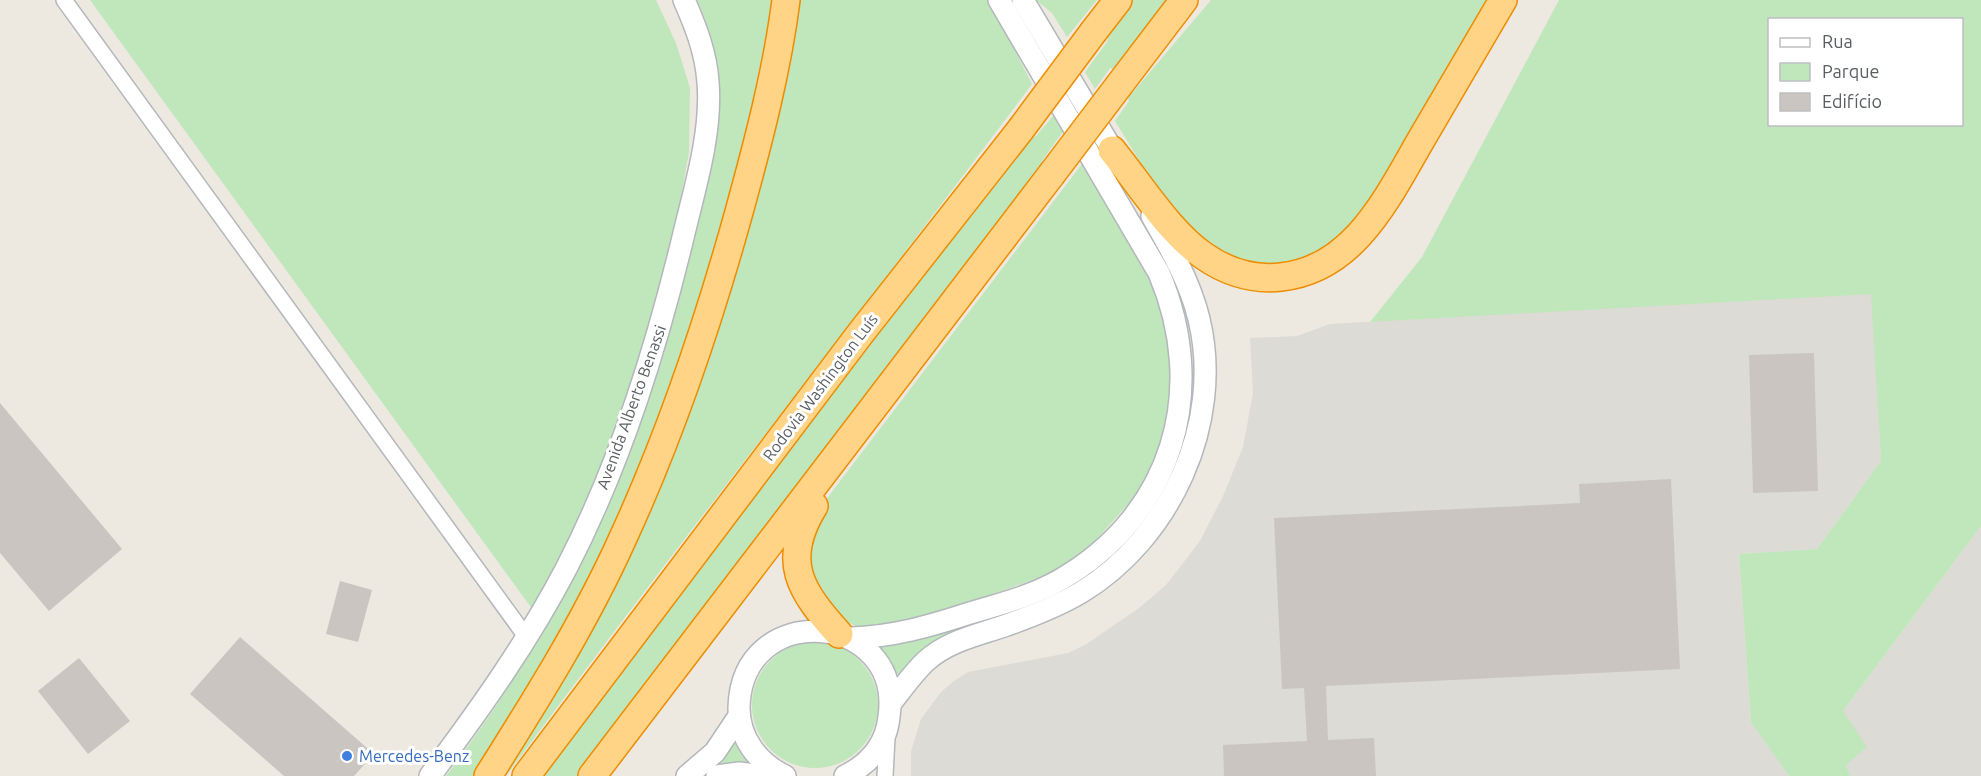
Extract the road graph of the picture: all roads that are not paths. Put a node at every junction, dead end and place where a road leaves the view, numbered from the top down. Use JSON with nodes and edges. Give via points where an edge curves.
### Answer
{"nodes":[{"id":1,"x":64,"y":0,"type":"edge"},
{"id":2,"x":684,"y":0,"type":"edge"},
{"id":3,"x":786,"y":0,"type":"edge"},
{"id":4,"x":999,"y":0,"type":"edge"},
{"id":5,"x":1023,"y":0,"type":"edge"},
{"id":6,"x":1118,"y":0,"type":"edge"},
{"id":7,"x":1184,"y":0,"type":"edge"},
{"id":8,"x":1503,"y":0,"type":"edge"},
{"id":9,"x":1112,"y":150,"type":"junction"},
{"id":10,"x":891,"y":386,"type":"junction"},
{"id":11,"x":845,"y":636,"type":"junction"},
{"id":12,"x":527,"y":638,"type":"junction"},
{"id":13,"x":891,"y":703,"type":"junction"},
{"id":14,"x":739,"y":716,"type":"junction"},
{"id":15,"x":888,"y":728,"type":"junction"},
{"id":16,"x":756,"y":756,"type":"junction"},
{"id":17,"x":430,"y":776,"type":"edge"},
{"id":18,"x":488,"y":776,"type":"edge"},
{"id":19,"x":526,"y":776,"type":"edge"},
{"id":20,"x":592,"y":776,"type":"edge"},
{"id":21,"x":687,"y":776,"type":"edge"},
{"id":22,"x":717,"y":776,"type":"edge"},
{"id":23,"x":763,"y":776,"type":"edge"},
{"id":24,"x":784,"y":776,"type":"edge"},
{"id":25,"x":844,"y":776,"type":"edge"},
{"id":26,"x":885,"y":776,"type":"edge"}],
"edges":[{"from":1,"to":12,"type":"street"},
{"from":2,"to":12,"type":"main road","name":"Avenida Alberto Benassi","via":[[706,63],[708,109],[693,198],[666,307],[634,409],[567,567]]},
{"from":3,"to":18,"type":"highway","via":[[743,197],[715,299],[667,435],[598,588]]},
{"from":4,"to":11,"type":"main road","via":[[1159,273],[1170,300],[1181,360],[1175,435],[1158,479],[1114,540],[1058,581],[918,630],[898,635]]},
{"from":5,"to":9,"type":"main road"},
{"from":6,"to":19,"type":"highway","name":"Rodovia Washington Luís","bridge":true,"via":[[860,333]]},
{"from":7,"to":10,"type":"highway","bridge":true},
{"from":8,"to":9,"type":"highway","via":[[1374,216],[1346,249],[1312,270],[1294,276],[1254,278],[1204,256],[1176,229]]},
{"from":9,"to":13,"type":"main road","via":[[1173,253],[1199,319],[1204,360],[1202,406],[1183,474],[1146,537],[1104,578],[1054,607],[943,649],[926,661]]},
{"from":10,"to":11,"type":"highway","via":[[812,509],[796,548],[801,585],[812,604]]},
{"from":10,"to":20,"type":"highway"},
{"from":11,"to":13,"type":"main road","via":[[879,665],[888,683]]},
{"from":11,"to":14,"type":"main road","via":[[818,630],[796,632],[776,640],[759,654],[743,683]]},
{"from":12,"to":17,"type":"main road","name":"Avenida Alberto Benassi"},
{"from":13,"to":15,"type":"main road"},
{"from":14,"to":16,"type":"main road"},
{"from":14,"to":21,"type":"main road","via":[[715,752]]},
{"from":15,"to":25,"type":"main road","via":[[877,751]]},
{"from":15,"to":26,"type":"street"},
{"from":16,"to":23,"type":"street"},
{"from":16,"to":24,"type":"main road"},
{"from":22,"to":23,"type":"main road"}]}
